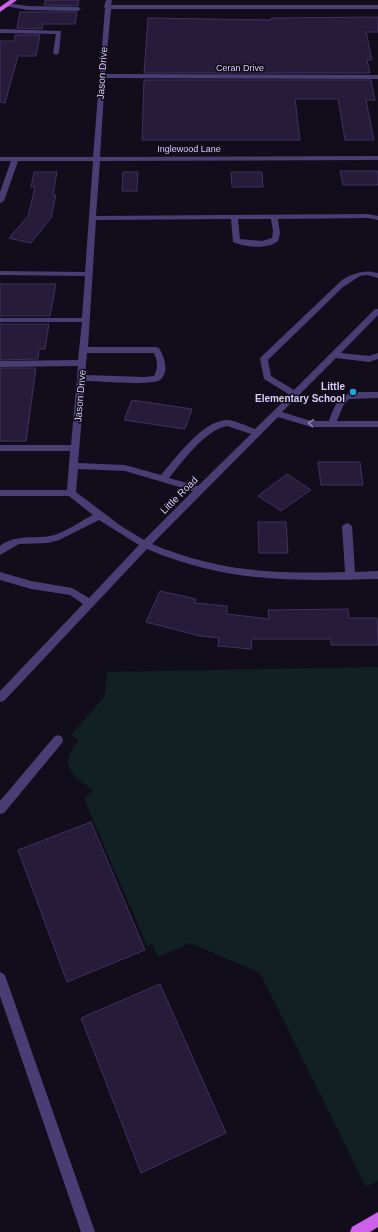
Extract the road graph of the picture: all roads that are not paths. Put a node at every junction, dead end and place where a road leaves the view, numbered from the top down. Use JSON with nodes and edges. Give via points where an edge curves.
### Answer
{"nodes":[{"id":1,"x":14,"y":0,"type":"edge"},
{"id":2,"x":108,"y":3,"type":"edge"},
{"id":3,"x":7,"y":5,"type":"junction"},
{"id":4,"x":378,"y":7,"type":"edge"},
{"id":5,"x":78,"y":9,"type":"dead end"},
{"id":6,"x":0,"y":10,"type":"edge"},
{"id":7,"x":0,"y":31,"type":"edge"},
{"id":8,"x":56,"y":52,"type":"dead end"},
{"id":9,"x":102,"y":76,"type":"junction"},
{"id":10,"x":378,"y":77,"type":"edge"},
{"id":11,"x":97,"y":158,"type":"junction"},
{"id":12,"x":378,"y":158,"type":"edge"},
{"id":13,"x":0,"y":159,"type":"edge"},
{"id":14,"x":15,"y":160,"type":"junction"},
{"id":15,"x":0,"y":201,"type":"edge"},
{"id":16,"x":234,"y":217,"type":"junction"},
{"id":17,"x":274,"y":217,"type":"junction"},
{"id":18,"x":93,"y":218,"type":"junction"},
{"id":19,"x":378,"y":218,"type":"edge"},
{"id":20,"x":0,"y":273,"type":"edge"},
{"id":21,"x":89,"y":274,"type":"junction"},
{"id":22,"x":378,"y":276,"type":"edge"},
{"id":23,"x":378,"y":311,"type":"edge"},
{"id":24,"x":0,"y":320,"type":"edge"},
{"id":25,"x":86,"y":320,"type":"junction"},
{"id":26,"x":84,"y":350,"type":"junction"},
{"id":27,"x":334,"y":356,"type":"junction"},
{"id":28,"x":378,"y":356,"type":"edge"},
{"id":29,"x":82,"y":363,"type":"junction"},
{"id":30,"x":0,"y":364,"type":"edge"},
{"id":31,"x":81,"y":378,"type":"junction"},
{"id":32,"x":296,"y":394,"type":"junction"},
{"id":33,"x":378,"y":395,"type":"edge"},
{"id":34,"x":276,"y":413,"type":"junction"},
{"id":35,"x":332,"y":424,"type":"junction"},
{"id":36,"x":378,"y":424,"type":"edge"},
{"id":37,"x":257,"y":432,"type":"junction"},
{"id":38,"x":0,"y":448,"type":"edge"},
{"id":39,"x":75,"y":448,"type":"junction"},
{"id":40,"x":74,"y":466,"type":"junction"},
{"id":41,"x":163,"y":479,"type":"junction"},
{"id":42,"x":199,"y":490,"type":"junction"},
{"id":43,"x":0,"y":493,"type":"edge"},
{"id":44,"x":71,"y":493,"type":"junction"},
{"id":45,"x":100,"y":515,"type":"junction"},
{"id":46,"x":348,"y":526,"type":"dead end"},
{"id":47,"x":145,"y":545,"type":"junction"},
{"id":48,"x":0,"y":550,"type":"edge"},
{"id":49,"x":378,"y":575,"type":"edge"},
{"id":50,"x":0,"y":576,"type":"edge"},
{"id":51,"x":350,"y":576,"type":"junction"},
{"id":52,"x":90,"y":603,"type":"junction"},
{"id":53,"x":0,"y":698,"type":"edge"},
{"id":54,"x":58,"y":740,"type":"dead end"},
{"id":55,"x":0,"y":809,"type":"edge"},
{"id":56,"x":0,"y":978,"type":"edge"},
{"id":57,"x":378,"y":1219,"type":"edge"},
{"id":58,"x":88,"y":1232,"type":"edge"},
{"id":59,"x":357,"y":1232,"type":"edge"}],
"edges":[{"from":1,"to":3,"type":"main road"},
{"from":2,"to":4,"type":"street"},
{"from":2,"to":9,"type":"street","name":"Jason Drive"},
{"from":3,"to":5,"type":"street"},
{"from":3,"to":6,"type":"main road"},
{"from":7,"to":8,"type":"street","via":[[59,32]]},
{"from":9,"to":10,"type":"street","name":"Ceran Drive"},
{"from":9,"to":11,"type":"street","name":"Jason Drive"},
{"from":11,"to":12,"type":"street","name":"Inglewood Lane"},
{"from":11,"to":14,"type":"street","name":"Inglewood Lane"},
{"from":11,"to":18,"type":"street","name":"Jason Drive"},
{"from":13,"to":14,"type":"street","name":"Inglewood Lane"},
{"from":14,"to":15,"type":"street"},
{"from":16,"to":17,"type":"street"},
{"from":16,"to":17,"type":"street","via":[[236,240],[241,243],[271,243],[276,239],[277,233]]},
{"from":16,"to":18,"type":"street"},
{"from":17,"to":19,"type":"street"},
{"from":18,"to":21,"type":"street","name":"Jason Drive"},
{"from":20,"to":21,"type":"street"},
{"from":21,"to":25,"type":"street","name":"Jason Drive"},
{"from":22,"to":32,"type":"street","via":[[353,275],[264,359],[267,377]]},
{"from":23,"to":27,"type":"street","name":"Little Road"},
{"from":24,"to":25,"type":"street"},
{"from":25,"to":26,"type":"street","name":"Jason Drive"},
{"from":26,"to":29,"type":"street","name":"Jason Drive"},
{"from":26,"to":31,"type":"street","via":[[156,350],[161,356],[161,371],[157,378],[144,380]]},
{"from":27,"to":28,"type":"street","via":[[369,359]]},
{"from":27,"to":32,"type":"street","name":"Little Road"},
{"from":29,"to":30,"type":"street"},
{"from":29,"to":31,"type":"street","name":"Jason Drive"},
{"from":31,"to":39,"type":"street","name":"Jason Drive"},
{"from":32,"to":34,"type":"street","name":"Little Road"},
{"from":33,"to":35,"type":"street","via":[[352,395],[342,399]]},
{"from":35,"to":34,"type":"street","one_way":true,"via":[[311,424]]},
{"from":34,"to":37,"type":"street","name":"Little Road"},
{"from":35,"to":36,"type":"street"},
{"from":37,"to":41,"type":"street","via":[[227,423],[215,424]]},
{"from":37,"to":42,"type":"street","name":"Little Road"},
{"from":38,"to":39,"type":"street"},
{"from":39,"to":40,"type":"street","name":"Jason Drive"},
{"from":40,"to":41,"type":"street","via":[[125,468]]},
{"from":40,"to":44,"type":"street","name":"Jason Drive"},
{"from":41,"to":42,"type":"street"},
{"from":42,"to":47,"type":"street","name":"Little Road"},
{"from":43,"to":44,"type":"street"},
{"from":44,"to":45,"type":"street"},
{"from":45,"to":47,"type":"street"},
{"from":45,"to":48,"type":"street","via":[[56,538],[12,541]]},
{"from":46,"to":51,"type":"street"},
{"from":47,"to":51,"type":"street","via":[[182,560],[235,573],[283,578]]},
{"from":47,"to":52,"type":"street","name":"Little Road"},
{"from":49,"to":51,"type":"street"},
{"from":50,"to":52,"type":"street","via":[[31,585],[72,592]]},
{"from":52,"to":53,"type":"street","name":"Little Road"},
{"from":54,"to":55,"type":"street"},
{"from":56,"to":58,"type":"street"},
{"from":57,"to":59,"type":"main road"}]}
